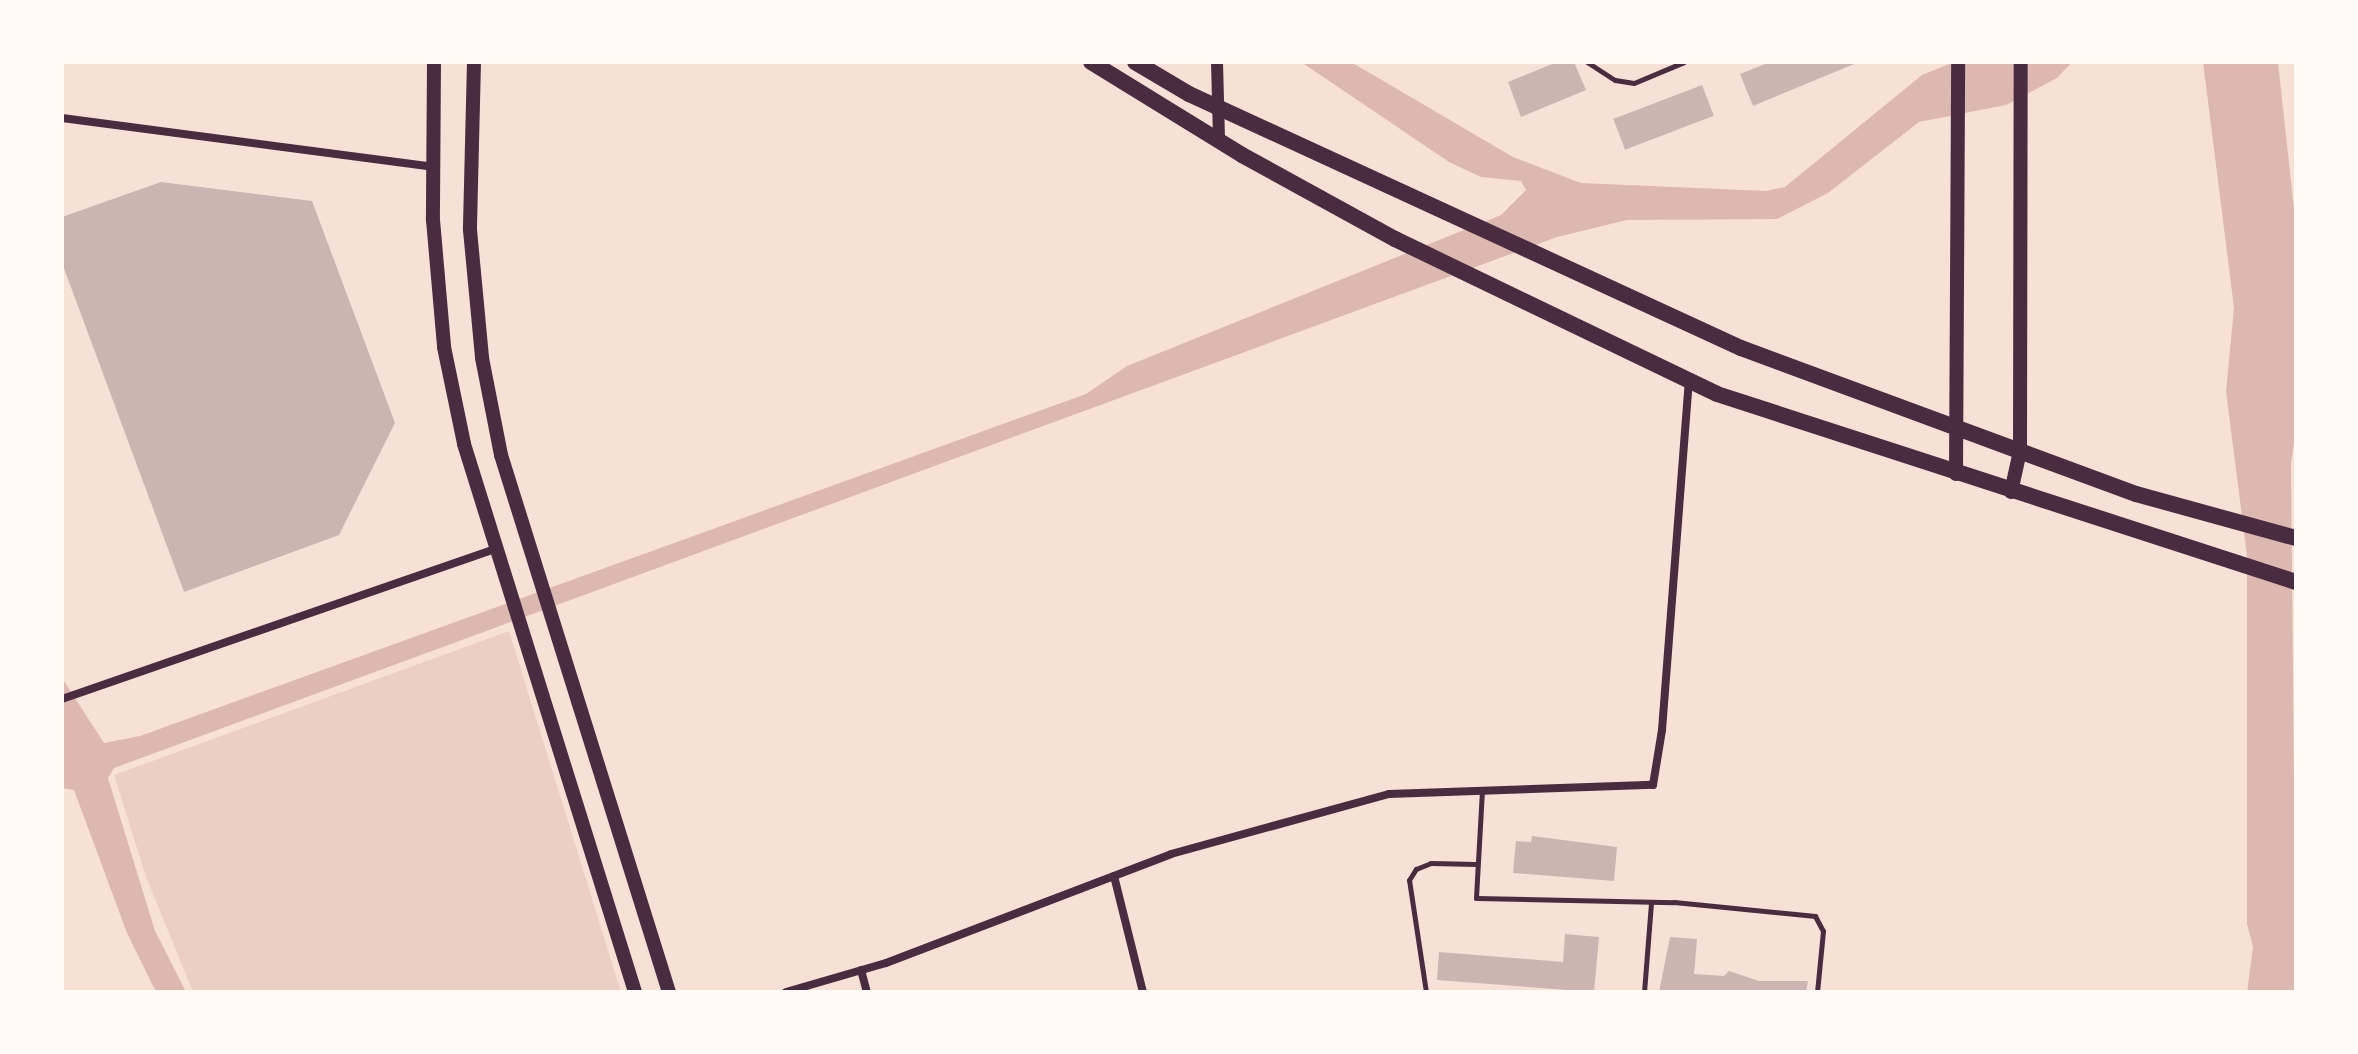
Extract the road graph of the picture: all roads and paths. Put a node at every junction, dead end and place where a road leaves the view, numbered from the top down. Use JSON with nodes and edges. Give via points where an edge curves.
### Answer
{"nodes":[{"id":1,"x":434,"y":62,"type":"edge"},
{"id":2,"x":474,"y":62,"type":"edge"},
{"id":3,"x":1091,"y":62,"type":"edge"},
{"id":4,"x":1135,"y":62,"type":"edge"},
{"id":5,"x":1217,"y":62,"type":"edge"},
{"id":6,"x":1587,"y":62,"type":"edge"},
{"id":7,"x":1684,"y":62,"type":"edge"},
{"id":8,"x":1958,"y":62,"type":"edge"},
{"id":9,"x":2021,"y":62,"type":"edge"},
{"id":10,"x":1217,"y":106,"type":"junction"},
{"id":11,"x":62,"y":118,"type":"edge"},
{"id":12,"x":1219,"y":141,"type":"junction"},
{"id":13,"x":433,"y":167,"type":"junction"},
{"id":14,"x":1689,"y":381,"type":"junction"},
{"id":15,"x":1958,"y":428,"type":"junction"},
{"id":16,"x":2020,"y":451,"type":"junction"},
{"id":17,"x":1956,"y":474,"type":"junction"},
{"id":18,"x":2011,"y":492,"type":"junction"},
{"id":19,"x":2296,"y":538,"type":"edge"},
{"id":20,"x":496,"y":549,"type":"junction"},
{"id":21,"x":2296,"y":582,"type":"edge"},
{"id":22,"x":62,"y":699,"type":"edge"},
{"id":23,"x":1482,"y":789,"type":"junction"},
{"id":24,"x":1476,"y":864,"type":"junction"},
{"id":25,"x":1114,"y":876,"type":"junction"},
{"id":26,"x":1651,"y":903,"type":"junction"},
{"id":27,"x":861,"y":970,"type":"junction"},
{"id":28,"x":635,"y":992,"type":"edge"},
{"id":29,"x":669,"y":992,"type":"edge"},
{"id":30,"x":786,"y":992,"type":"edge"},
{"id":31,"x":867,"y":992,"type":"edge"},
{"id":32,"x":1143,"y":992,"type":"edge"},
{"id":33,"x":1427,"y":992,"type":"edge"},
{"id":34,"x":1644,"y":992,"type":"edge"},
{"id":35,"x":1817,"y":992,"type":"edge"}],
"edges":[{"from":1,"to":13,"type":"main road"},
{"from":2,"to":29,"type":"main road","via":[[470,230],[482,358],[501,455]]},
{"from":3,"to":12,"type":"main road"},
{"from":4,"to":10,"type":"main road"},
{"from":5,"to":10,"type":"street"},
{"from":6,"to":7,"type":"lane","via":[[1615,80],[1634,83]]},
{"from":8,"to":15,"type":"main road"},
{"from":9,"to":16,"type":"main road"},
{"from":10,"to":12,"type":"street"},
{"from":10,"to":15,"type":"main road","via":[[1741,348]]},
{"from":11,"to":13,"type":"street"},
{"from":12,"to":14,"type":"main road","via":[[1395,239]]},
{"from":13,"to":20,"type":"main road","via":[[444,347],[464,444]]},
{"from":14,"to":17,"type":"main road"},
{"from":14,"to":23,"type":"street","via":[[1662,730],[1653,785]]},
{"from":15,"to":16,"type":"main road"},
{"from":15,"to":17,"type":"main road"},
{"from":16,"to":18,"type":"main road"},
{"from":16,"to":19,"type":"main road","via":[[2136,494]]},
{"from":17,"to":18,"type":"main road"},
{"from":18,"to":21,"type":"main road"},
{"from":20,"to":22,"type":"street"},
{"from":20,"to":28,"type":"main road"},
{"from":23,"to":24,"type":"lane"},
{"from":23,"to":25,"type":"street","via":[[1389,794],[1171,854]]},
{"from":24,"to":26,"type":"lane","via":[[1476,898]]},
{"from":24,"to":33,"type":"lane","via":[[1431,863],[1416,869],[1409,880]]},
{"from":25,"to":27,"type":"street"},
{"from":25,"to":32,"type":"street"},
{"from":26,"to":34,"type":"lane"},
{"from":26,"to":35,"type":"lane","via":[[1815,916],[1823,931]]},
{"from":27,"to":30,"type":"street"},
{"from":27,"to":31,"type":"street"}]}
